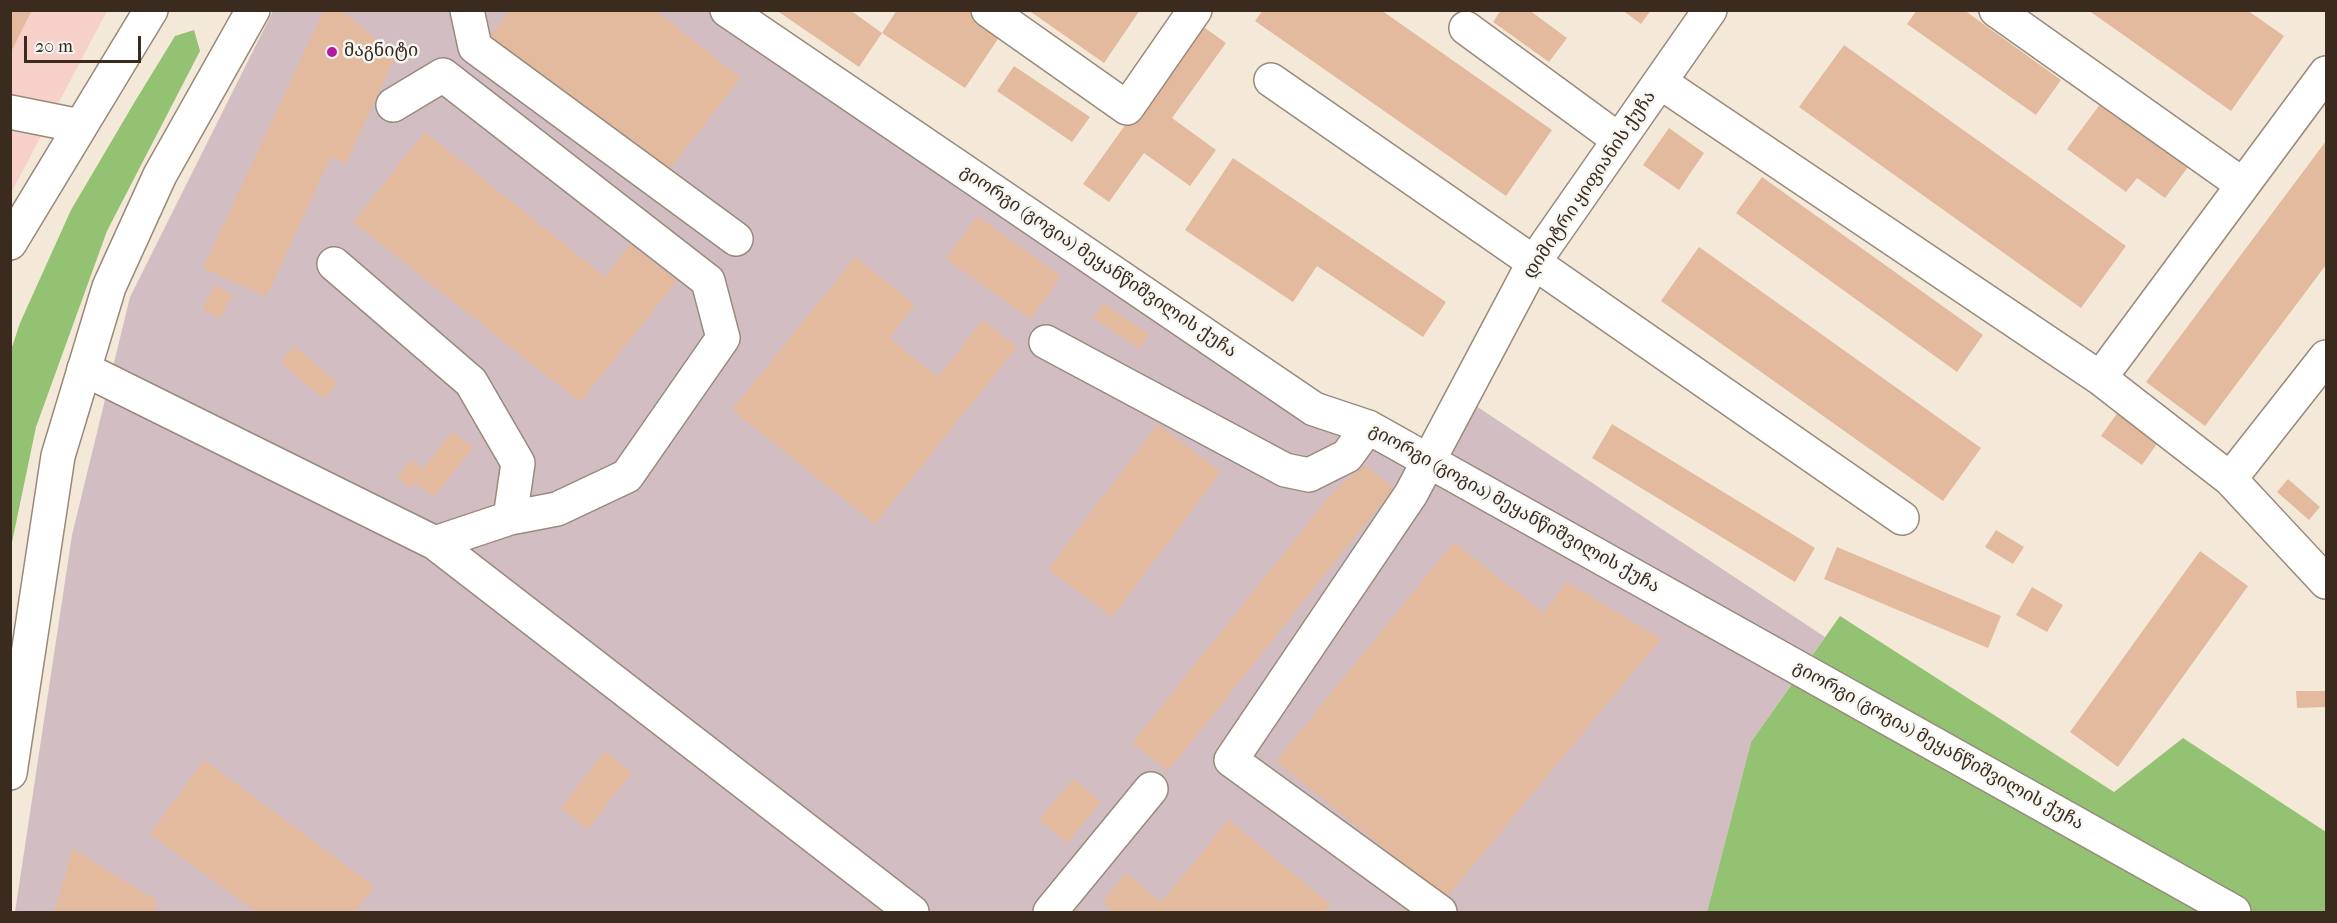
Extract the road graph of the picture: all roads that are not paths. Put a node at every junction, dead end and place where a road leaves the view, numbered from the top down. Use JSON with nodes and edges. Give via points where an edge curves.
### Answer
{"nodes":[{"id":1,"x":151,"y":10,"type":"edge"},
{"id":2,"x":467,"y":10,"type":"edge"},
{"id":3,"x":727,"y":10,"type":"edge"},
{"id":4,"x":988,"y":10,"type":"edge"},
{"id":5,"x":1195,"y":10,"type":"edge"},
{"id":6,"x":1710,"y":10,"type":"edge"},
{"id":7,"x":1996,"y":10,"type":"edge"},
{"id":8,"x":252,"y":11,"type":"edge"},
{"id":9,"x":1467,"y":27,"type":"dead end"},
{"id":10,"x":2326,"y":74,"type":"edge"},
{"id":11,"x":1271,"y":80,"type":"dead end"},
{"id":12,"x":1660,"y":82,"type":"junction"},
{"id":13,"x":393,"y":105,"type":"dead end"},
{"id":14,"x":10,"y":112,"type":"edge"},
{"id":15,"x":80,"y":126,"type":"junction"},
{"id":16,"x":1619,"y":140,"type":"junction"},
{"id":17,"x":2243,"y":185,"type":"junction"},
{"id":18,"x":736,"y":239,"type":"dead end"},
{"id":19,"x":10,"y":243,"type":"edge"},
{"id":20,"x":1534,"y":262,"type":"junction"},
{"id":21,"x":334,"y":264,"type":"dead end"},
{"id":22,"x":1046,"y":342,"type":"dead end"},
{"id":23,"x":2326,"y":357,"type":"edge"},
{"id":24,"x":84,"y":369,"type":"junction"},
{"id":25,"x":2100,"y":378,"type":"junction"},
{"id":26,"x":1368,"y":427,"type":"junction"},
{"id":27,"x":1429,"y":461,"type":"junction"},
{"id":28,"x":2230,"y":479,"type":"junction"},
{"id":29,"x":510,"y":518,"type":"junction"},
{"id":30,"x":1902,"y":518,"type":"dead end"},
{"id":31,"x":435,"y":543,"type":"junction"},
{"id":32,"x":2326,"y":582,"type":"edge"},
{"id":33,"x":10,"y":774,"type":"edge"},
{"id":34,"x":1150,"y":789,"type":"dead end"},
{"id":35,"x":912,"y":912,"type":"edge"},
{"id":36,"x":1050,"y":912,"type":"edge"},
{"id":37,"x":1440,"y":912,"type":"edge"},
{"id":38,"x":2234,"y":912,"type":"edge"}],
"edges":[{"from":1,"to":15,"type":"street"},
{"from":2,"to":18,"type":"street","via":[[475,47]]},
{"from":3,"to":26,"type":"street","name":"გიორგი (გოგია) მეყანწიშვილის ქუჩა","via":[[1314,409]]},
{"from":4,"to":5,"type":"street","via":[[1127,108]]},
{"from":6,"to":12,"type":"street","name":"დიმიტრი ყიფიანის ქუჩა"},
{"from":7,"to":17,"type":"street"},
{"from":8,"to":24,"type":"street","via":[[160,175],[109,287]]},
{"from":9,"to":16,"type":"street"},
{"from":10,"to":17,"type":"street"},
{"from":11,"to":20,"type":"street"},
{"from":12,"to":16,"type":"street","name":"დიმიტრი ყიფიანის ქუჩა"},
{"from":12,"to":25,"type":"street"},
{"from":13,"to":29,"type":"street","via":[[442,75],[708,281],[723,338],[627,476],[556,509]]},
{"from":14,"to":15,"type":"street"},
{"from":15,"to":19,"type":"street"},
{"from":16,"to":20,"type":"street","name":"დიმიტრი ყიფიანის ქუჩა"},
{"from":17,"to":25,"type":"street"},
{"from":20,"to":27,"type":"street","name":"დიმიტრი ყიფიანის ქუჩა"},
{"from":20,"to":30,"type":"street"},
{"from":21,"to":29,"type":"street","via":[[471,382],[518,463]]},
{"from":22,"to":26,"type":"street","via":[[1285,470],[1309,475],[1347,456]]},
{"from":23,"to":28,"type":"street"},
{"from":24,"to":31,"type":"street"},
{"from":24,"to":33,"type":"street","via":[[58,456]]},
{"from":25,"to":28,"type":"street"},
{"from":26,"to":27,"type":"street","name":"გიორგი (გოგია) მეყანწიშვილის ქუჩა"},
{"from":27,"to":37,"type":"street","name":"დიმიტრი ყიფიანის ქუჩა","via":[[1411,494],[1231,760]]},
{"from":27,"to":38,"type":"street","name":"გიორგი (გოგია) მეყანწიშვილის ქუჩა"},
{"from":28,"to":32,"type":"street"},
{"from":29,"to":31,"type":"street"},
{"from":31,"to":35,"type":"street"},
{"from":34,"to":36,"type":"street"}]}
